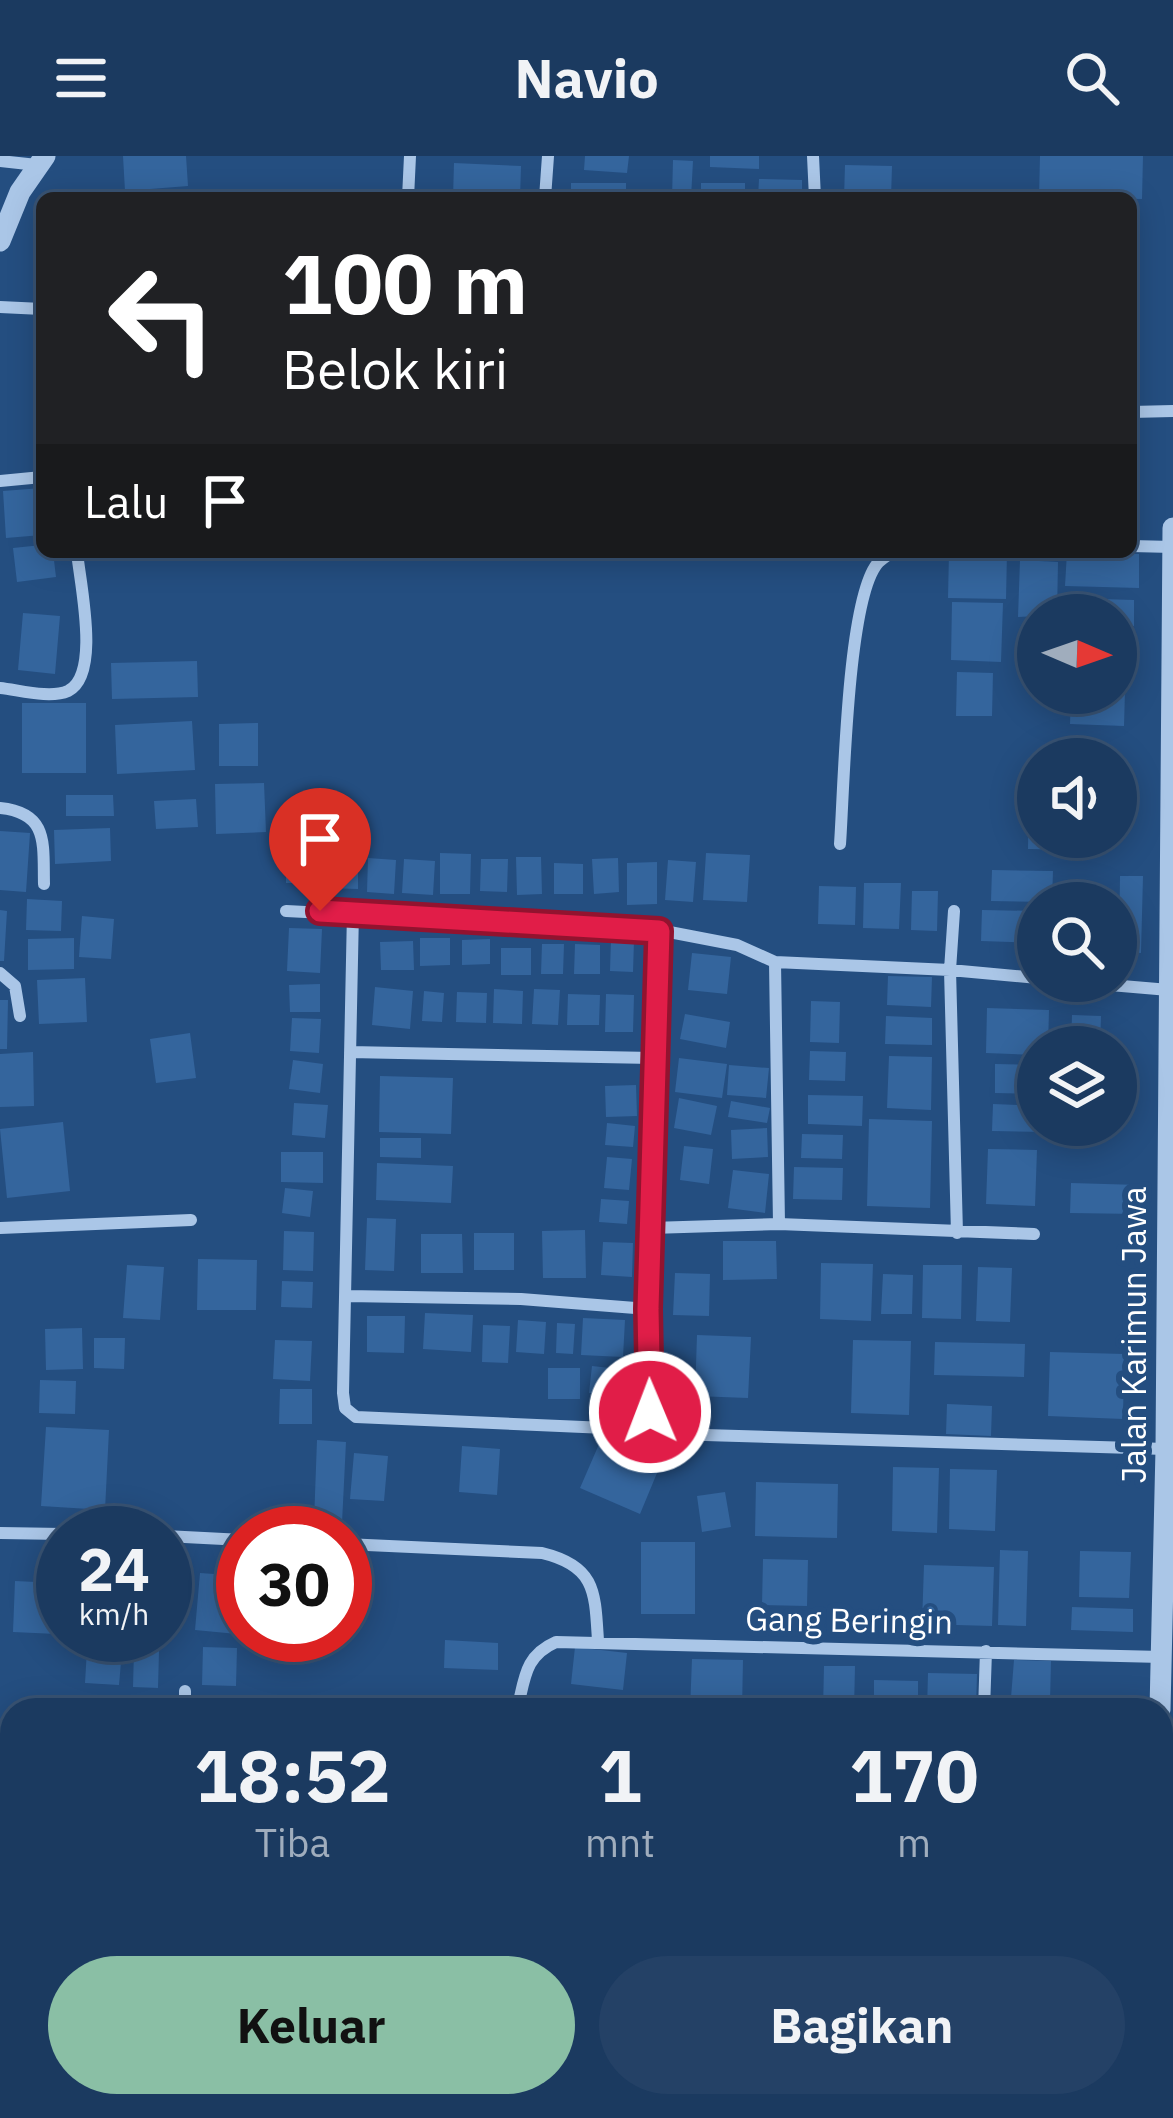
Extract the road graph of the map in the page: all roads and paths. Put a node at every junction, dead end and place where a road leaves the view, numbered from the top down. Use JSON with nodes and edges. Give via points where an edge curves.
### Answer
{"nodes":[{"id":1,"x":410,"y":156,"type":"edge"},
{"id":2,"x":548,"y":156,"type":"edge"},
{"id":3,"x":813,"y":156,"type":"edge"},
{"id":4,"x":0,"y":161,"type":"edge"},
{"id":5,"x":41,"y":161,"type":"edge"},
{"id":6,"x":408,"y":192,"type":"edge"},
{"id":7,"x":545,"y":192,"type":"edge"},
{"id":8,"x":815,"y":192,"type":"edge"},
{"id":9,"x":0,"y":241,"type":"edge"},
{"id":10,"x":0,"y":307,"type":"edge"},
{"id":11,"x":36,"y":309,"type":"edge"},
{"id":12,"x":1173,"y":411,"type":"edge"},
{"id":13,"x":1137,"y":412,"type":"edge"},
{"id":14,"x":36,"y":478,"type":"edge"},
{"id":15,"x":0,"y":481,"type":"edge"},
{"id":16,"x":1173,"y":529,"type":"edge"},
{"id":17,"x":1137,"y":546,"type":"edge"},
{"id":18,"x":1173,"y":547,"type":"edge"},
{"id":19,"x":78,"y":558,"type":"edge"},
{"id":20,"x":884,"y":558,"type":"edge"},
{"id":21,"x":0,"y":688,"type":"edge"},
{"id":22,"x":0,"y":808,"type":"edge"},
{"id":23,"x":840,"y":844,"type":"dead end"},
{"id":24,"x":1171,"y":844,"type":"edge"},
{"id":25,"x":44,"y":884,"type":"dead end"},
{"id":26,"x":286,"y":910,"type":"dead end"},
{"id":27,"x":954,"y":911,"type":"dead end"},
{"id":28,"x":353,"y":912,"type":"junction"},
{"id":29,"x":659,"y":931,"type":"junction"},
{"id":30,"x":775,"y":962,"type":"junction"},
{"id":31,"x":950,"y":970,"type":"junction"},
{"id":32,"x":0,"y":974,"type":"edge"},
{"id":33,"x":1017,"y":976,"type":"edge"},
{"id":34,"x":1137,"y":987,"type":"edge"},
{"id":35,"x":1168,"y":990,"type":"junction"},
{"id":36,"x":20,"y":1016,"type":"dead end"},
{"id":37,"x":1171,"y":1034,"type":"edge"},
{"id":38,"x":350,"y":1052,"type":"junction"},
{"id":39,"x":653,"y":1058,"type":"junction"},
{"id":40,"x":191,"y":1220,"type":"dead end"},
{"id":41,"x":779,"y":1224,"type":"junction"},
{"id":42,"x":0,"y":1228,"type":"edge"},
{"id":43,"x":651,"y":1228,"type":"junction"},
{"id":44,"x":957,"y":1233,"type":"junction"},
{"id":45,"x":1034,"y":1234,"type":"dead end"},
{"id":46,"x":347,"y":1297,"type":"junction"},
{"id":47,"x":648,"y":1309,"type":"junction"},
{"id":48,"x":705,"y":1436,"type":"dead end"},
{"id":49,"x":1166,"y":1449,"type":"junction"},
{"id":50,"x":0,"y":1533,"type":"edge"},
{"id":51,"x":36,"y":1534,"type":"edge"},
{"id":52,"x":372,"y":1545,"type":"edge"},
{"id":53,"x":1169,"y":1547,"type":"edge"},
{"id":54,"x":598,"y":1641,"type":"junction"},
{"id":55,"x":986,"y":1651,"type":"junction"},
{"id":56,"x":1162,"y":1657,"type":"junction"},
{"id":57,"x":185,"y":1691,"type":"dead end"},
{"id":58,"x":185,"y":1698,"type":"edge"},
{"id":59,"x":520,"y":1698,"type":"edge"},
{"id":60,"x":984,"y":1698,"type":"edge"},
{"id":61,"x":1160,"y":1698,"type":"edge"}],
"edges":[{"from":1,"to":6,"type":"street"},
{"from":2,"to":7,"type":"street"},
{"from":3,"to":8,"type":"street"},
{"from":4,"to":5,"type":"street"},
{"from":5,"to":9,"type":"street"},
{"from":10,"to":11,"type":"street"},
{"from":12,"to":13,"type":"street"},
{"from":14,"to":15,"type":"street"},
{"from":16,"to":18,"type":"street","name":"Jalan Karimun Jawa"},
{"from":17,"to":18,"type":"street"},
{"from":18,"to":24,"type":"street","name":"Jalan Karimun Jawa"},
{"from":19,"to":21,"type":"street","via":[[84,675],[56,694]]},
{"from":20,"to":23,"type":"street","via":[[866,586],[852,662]]},
{"from":22,"to":25,"type":"street","via":[[25,812],[37,824]]},
{"from":24,"to":35,"type":"street","name":"Jalan Karimun Jawa"},
{"from":26,"to":28,"type":"street"},
{"from":27,"to":31,"type":"street"},
{"from":28,"to":29,"type":"street"},
{"from":28,"to":38,"type":"street"},
{"from":29,"to":30,"type":"street","via":[[736,945]]},
{"from":29,"to":39,"type":"street"},
{"from":30,"to":31,"type":"street"},
{"from":30,"to":41,"type":"street"},
{"from":31,"to":33,"type":"street"},
{"from":31,"to":44,"type":"street"},
{"from":32,"to":36,"type":"street","via":[[15,986]]},
{"from":34,"to":35,"type":"street"},
{"from":35,"to":37,"type":"street","name":"Jalan Karimun Jawa"},
{"from":37,"to":49,"type":"street","name":"Jalan Karimun Jawa"},
{"from":38,"to":39,"type":"street"},
{"from":38,"to":46,"type":"street"},
{"from":39,"to":43,"type":"street"},
{"from":40,"to":42,"type":"street"},
{"from":41,"to":43,"type":"street"},
{"from":41,"to":44,"type":"street"},
{"from":43,"to":47,"type":"street"},
{"from":44,"to":45,"type":"street"},
{"from":46,"to":47,"type":"street"},
{"from":46,"to":47,"type":"street","via":[[343,1393],[350,1414],[629,1429],[650,1412]]},
{"from":48,"to":49,"type":"street"},
{"from":49,"to":53,"type":"street","name":"Jalan Karimun Jawa"},
{"from":50,"to":51,"type":"street"},
{"from":52,"to":54,"type":"street","via":[[564,1558],[595,1593]]},
{"from":53,"to":56,"type":"street","name":"Jalan Karimun Jawa"},
{"from":54,"to":55,"type":"street","name":"Gang Beringin"},
{"from":54,"to":59,"type":"street","name":"Gang Beringin","via":[[537,1651]]},
{"from":55,"to":56,"type":"street","name":"Gang Beringin"},
{"from":55,"to":60,"type":"street"},
{"from":56,"to":61,"type":"street","name":"Jalan Karimun Jawa"},
{"from":57,"to":58,"type":"street"}]}
